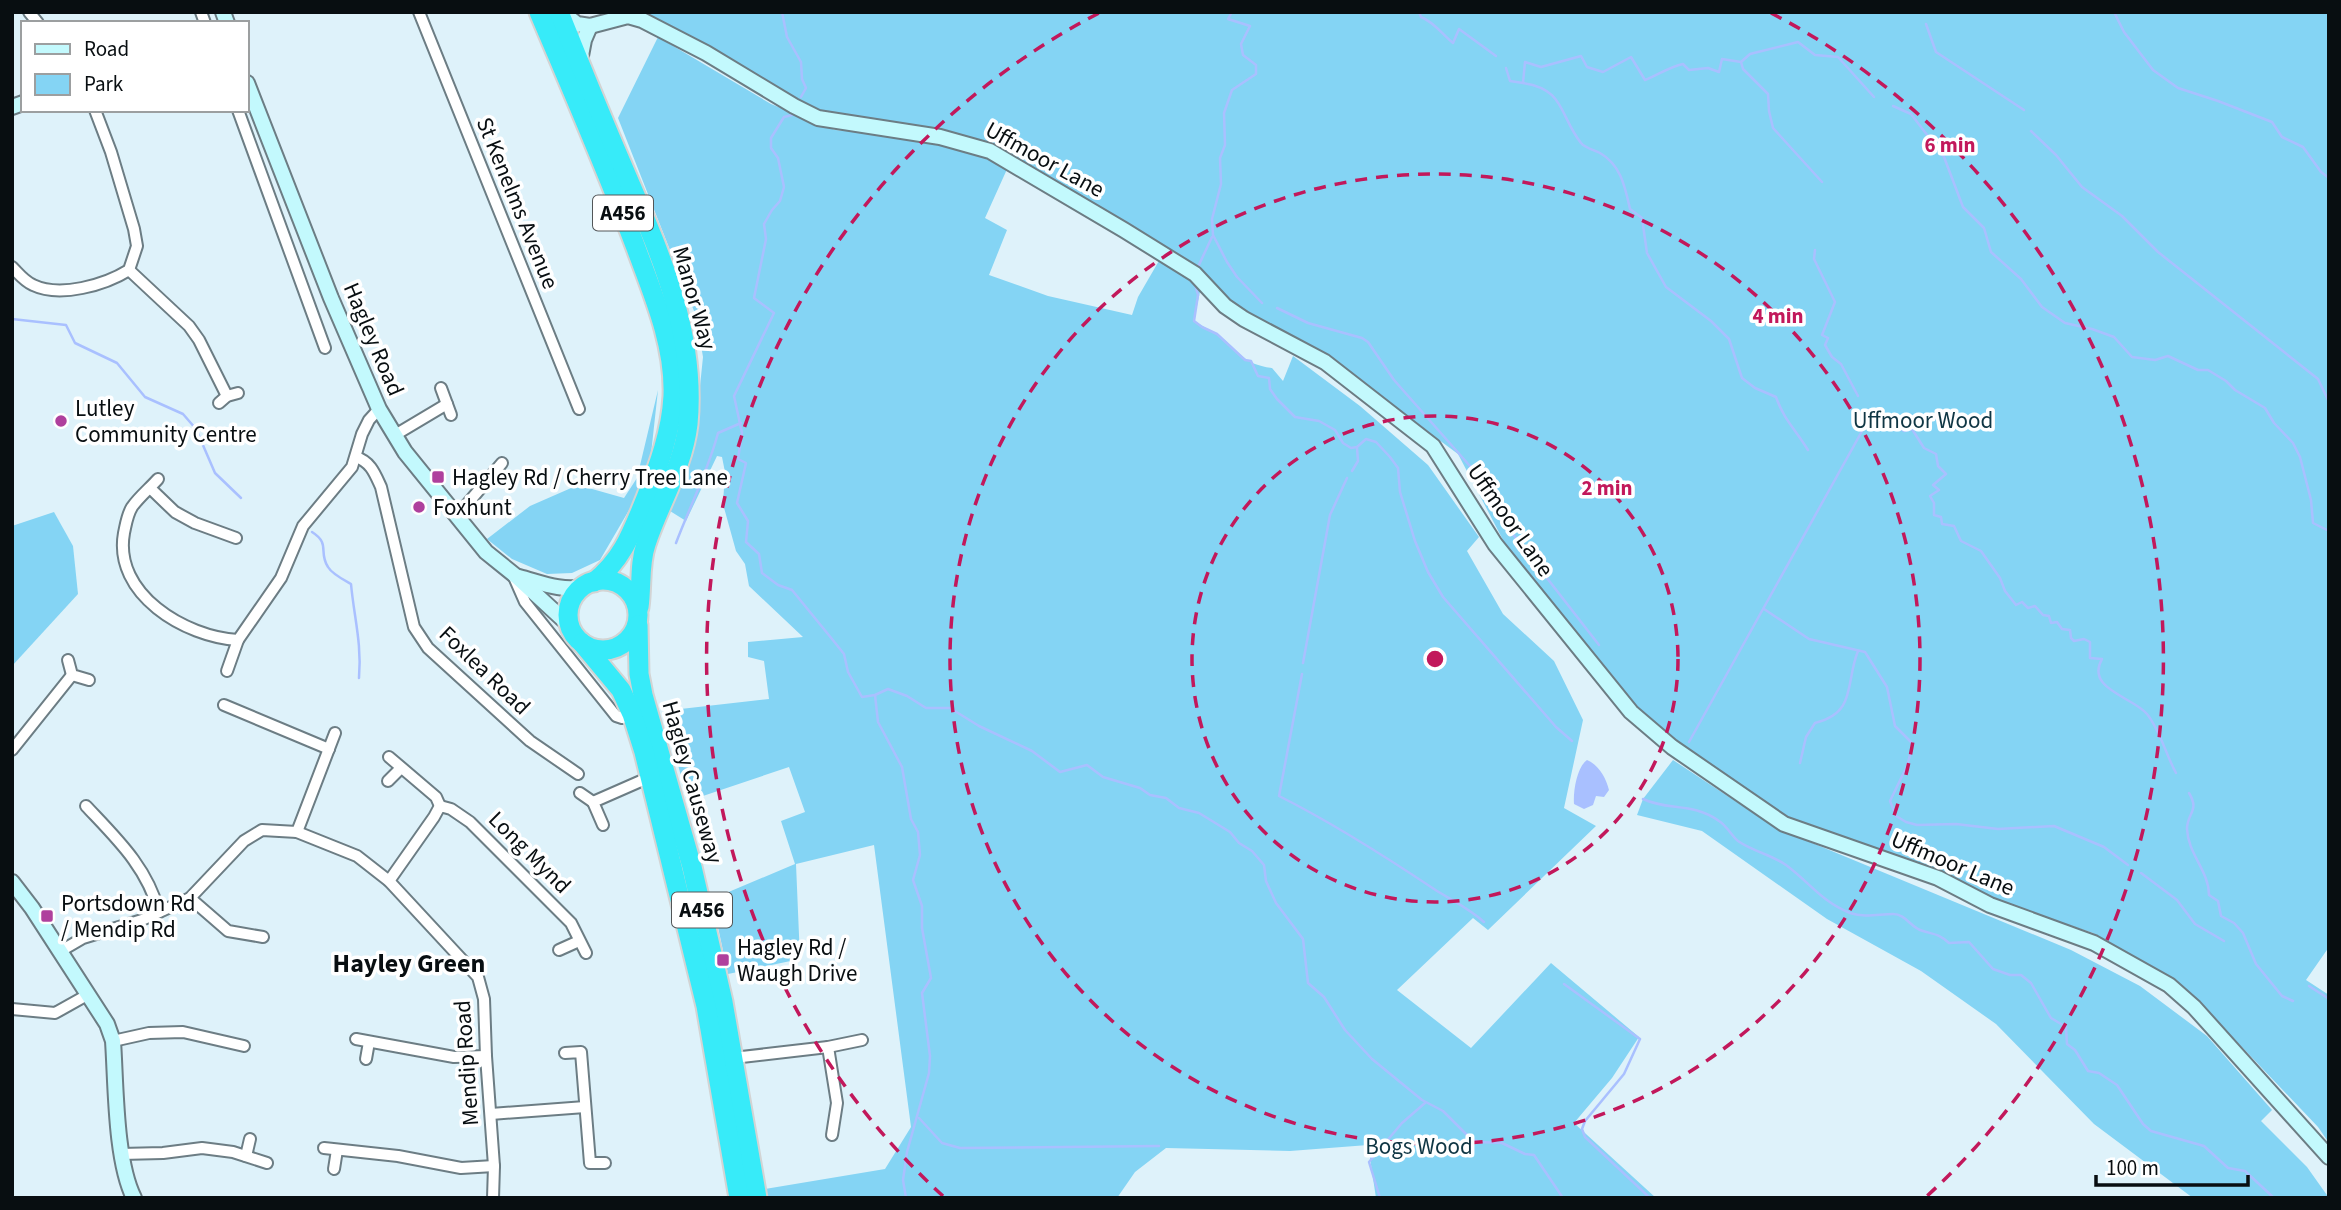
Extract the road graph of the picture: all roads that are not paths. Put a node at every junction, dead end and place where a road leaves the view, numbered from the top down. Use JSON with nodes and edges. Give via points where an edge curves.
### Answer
{"nodes":[{"id":1,"x":419,"y":12,"type":"edge"},
{"id":2,"x":539,"y":12,"type":"edge"},
{"id":3,"x":560,"y":12,"type":"edge"},
{"id":4,"x":590,"y":26,"type":"junction"},
{"id":5,"x":580,"y":66,"type":"junction"},
{"id":6,"x":248,"y":86,"type":"edge"},
{"id":7,"x":96,"y":112,"type":"edge"},
{"id":8,"x":239,"y":112,"type":"edge"},
{"id":9,"x":12,"y":267,"type":"edge"},
{"id":10,"x":130,"y":270,"type":"junction"},
{"id":11,"x":331,"y":298,"type":"junction"},
{"id":12,"x":311,"y":309,"type":"junction"},
{"id":13,"x":326,"y":348,"type":"dead end"},
{"id":14,"x":441,"y":388,"type":"dead end"},
{"id":15,"x":228,"y":397,"type":"dead end"},
{"id":16,"x":379,"y":409,"type":"junction"},
{"id":17,"x":579,"y":409,"type":"dead end"},
{"id":18,"x":395,"y":435,"type":"junction"},
{"id":19,"x":356,"y":457,"type":"junction"},
{"id":20,"x":502,"y":463,"type":"dead end"},
{"id":21,"x":158,"y":479,"type":"dead end"},
{"id":22,"x":150,"y":488,"type":"junction"},
{"id":23,"x":457,"y":516,"type":"junction"},
{"id":24,"x":236,"y":538,"type":"dead end"},
{"id":25,"x":515,"y":576,"type":"junction"},
{"id":26,"x":588,"y":585,"type":"junction"},
{"id":27,"x":638,"y":616,"type":"junction"},
{"id":28,"x":568,"y":624,"type":"junction"},
{"id":29,"x":238,"y":639,"type":"junction"},
{"id":30,"x":582,"y":643,"type":"junction"},
{"id":31,"x":68,"y":660,"type":"dead end"},
{"id":32,"x":227,"y":671,"type":"dead end"},
{"id":33,"x":72,"y":675,"type":"junction"},
{"id":34,"x":89,"y":680,"type":"dead end"},
{"id":35,"x":224,"y":705,"type":"dead end"},
{"id":36,"x":632,"y":714,"type":"junction"},
{"id":37,"x":335,"y":733,"type":"dead end"},
{"id":38,"x":329,"y":749,"type":"junction"},
{"id":39,"x":12,"y":750,"type":"edge"},
{"id":40,"x":389,"y":757,"type":"dead end"},
{"id":41,"x":401,"y":768,"type":"junction"},
{"id":42,"x":578,"y":774,"type":"dead end"},
{"id":43,"x":650,"y":777,"type":"junction"},
{"id":44,"x":388,"y":781,"type":"dead end"},
{"id":45,"x":580,"y":793,"type":"dead end"},
{"id":46,"x":593,"y":802,"type":"junction"},
{"id":47,"x":86,"y":806,"type":"dead end"},
{"id":48,"x":103,"y":806,"type":"dead end"},
{"id":49,"x":439,"y":806,"type":"junction"},
{"id":50,"x":95,"y":815,"type":"junction"},
{"id":51,"x":603,"y":825,"type":"dead end"},
{"id":52,"x":297,"y":832,"type":"junction"},
{"id":53,"x":390,"y":881,"type":"junction"},
{"id":54,"x":12,"y":882,"type":"edge"},
{"id":55,"x":190,"y":898,"type":"junction"},
{"id":56,"x":159,"y":912,"type":"junction"},
{"id":57,"x":263,"y":937,"type":"dead end"},
{"id":58,"x":579,"y":941,"type":"junction"},
{"id":59,"x":559,"y":950,"type":"dead end"},
{"id":60,"x":59,"y":952,"type":"junction"},
{"id":61,"x":586,"y":953,"type":"dead end"},
{"id":62,"x":89,"y":994,"type":"junction"},
{"id":63,"x":12,"y":1009,"type":"edge"},
{"id":64,"x":356,"y":1039,"type":"dead end"},
{"id":65,"x":862,"y":1040,"type":"dead end"},
{"id":66,"x":113,"y":1041,"type":"junction"},
{"id":67,"x":369,"y":1042,"type":"junction"},
{"id":68,"x":244,"y":1046,"type":"dead end"},
{"id":69,"x":828,"y":1047,"type":"junction"},
{"id":70,"x":565,"y":1053,"type":"dead end"},
{"id":71,"x":485,"y":1056,"type":"junction"},
{"id":72,"x":733,"y":1058,"type":"junction"},
{"id":73,"x":366,"y":1059,"type":"dead end"},
{"id":74,"x":584,"y":1107,"type":"junction"},
{"id":75,"x":491,"y":1114,"type":"junction"},
{"id":76,"x":832,"y":1135,"type":"dead end"},
{"id":77,"x":250,"y":1139,"type":"dead end"},
{"id":78,"x":324,"y":1148,"type":"dead end"},
{"id":79,"x":337,"y":1150,"type":"junction"},
{"id":80,"x":121,"y":1154,"type":"junction"},
{"id":81,"x":246,"y":1156,"type":"junction"},
{"id":82,"x":2329,"y":1157,"type":"edge"},
{"id":83,"x":267,"y":1163,"type":"dead end"},
{"id":84,"x":605,"y":1163,"type":"dead end"},
{"id":85,"x":494,"y":1166,"type":"junction"},
{"id":86,"x":334,"y":1169,"type":"dead end"},
{"id":87,"x":134,"y":1198,"type":"edge"},
{"id":88,"x":493,"y":1198,"type":"edge"},
{"id":89,"x":739,"y":1198,"type":"edge"},
{"id":90,"x":757,"y":1198,"type":"edge"}],
"edges":[{"from":1,"to":17,"type":"street","name":"St Kenelms Avenue"},
{"from":2,"to":26,"type":"highway","name":"Manor Way","number":"A456","via":[[648,280],[668,344],[673,394],[662,458],[622,554]]},
{"from":3,"to":4,"type":"street","via":[[577,24]]},
{"from":3,"to":5,"type":"highway","name":"Manor Way","number":"A456"},
{"from":4,"to":5,"type":"street"},
{"from":4,"to":82,"type":"street","name":"Uffmoor Lane","via":[[628,16],[642,20],[818,118],[940,136],[990,151],[1190,271],[1225,306],[1325,362],[1433,446],[1495,544],[1653,733],[1784,824],[1938,878],[1990,905],[2094,943],[2169,985]]},
{"from":5,"to":27,"type":"highway","name":"Manor Way","number":"A456","via":[[665,271],[689,364],[687,428],[670,489],[645,545]]},
{"from":6,"to":11,"type":"street","name":"Hagley Road"},
{"from":7,"to":10,"type":"street","via":[[134,229],[137,246]]},
{"from":8,"to":12,"type":"street","name":"Hagley Road"},
{"from":9,"to":10,"type":"street","via":[[34,285],[59,290],[98,284]]},
{"from":10,"to":15,"type":"street","via":[[200,340]]},
{"from":11,"to":12,"type":"street"},
{"from":11,"to":16,"type":"street","name":"Hagley Road"},
{"from":12,"to":13,"type":"street","name":"Hagley Road"},
{"from":14,"to":18,"type":"street","via":[[449,409]]},
{"from":16,"to":18,"type":"street","name":"Hagley Road"},
{"from":16,"to":19,"type":"street","via":[[366,427]]},
{"from":18,"to":23,"type":"street","name":"Hagley Road"},
{"from":19,"to":29,"type":"street","via":[[303,527],[281,578]]},
{"from":19,"to":42,"type":"street","name":"Foxlea Road","via":[[372,467],[381,487],[414,627],[428,648],[530,741]]},
{"from":20,"to":23,"type":"street"},
{"from":21,"to":22,"type":"street"},
{"from":22,"to":24,"type":"street","via":[[176,512]]},
{"from":22,"to":29,"type":"street","via":[[126,519],[124,557],[132,582],[176,620]]},
{"from":23,"to":25,"type":"street","name":"Hagley Road","via":[[486,552]]},
{"from":25,"to":26,"type":"street","name":"Hagley Road","via":[[574,589]]},
{"from":25,"to":28,"type":"street","name":"Hagley Road"},
{"from":25,"to":36,"type":"street","via":[[525,602],[616,716]]},
{"from":26,"to":27,"type":"highway","via":[[610,581],[623,586],[631,593]]},
{"from":26,"to":28,"type":"highway","number":"A456","via":[[572,599]]},
{"from":27,"to":30,"type":"highway","via":[[630,637],[617,647],[593,649]]},
{"from":27,"to":72,"type":"highway","name":"Hagley Causeway","number":"A456","via":[[643,695],[692,867]]},
{"from":28,"to":30,"type":"highway","number":"A456"},
{"from":29,"to":32,"type":"street"},
{"from":30,"to":36,"type":"highway","name":"Hagley Causeway","number":"A456","via":[[621,690]]},
{"from":31,"to":33,"type":"street"},
{"from":33,"to":34,"type":"street"},
{"from":33,"to":39,"type":"street"},
{"from":35,"to":38,"type":"street"},
{"from":36,"to":43,"type":"highway","name":"Hagley Causeway","number":"A456"},
{"from":37,"to":38,"type":"street"},
{"from":38,"to":52,"type":"street"},
{"from":40,"to":41,"type":"street","name":"Long Mynd"},
{"from":41,"to":44,"type":"street"},
{"from":41,"to":49,"type":"street","name":"Long Mynd","via":[[436,797]]},
{"from":43,"to":46,"type":"street"},
{"from":43,"to":89,"type":"highway","name":"Hagley Causeway","number":"A456","via":[[706,1006]]},
{"from":45,"to":46,"type":"street"},
{"from":46,"to":51,"type":"street"},
{"from":47,"to":50,"type":"street"},
{"from":48,"to":50,"type":"street"},
{"from":49,"to":53,"type":"street"},
{"from":49,"to":58,"type":"street","name":"Long Mynd","via":[[451,809],[487,838],[571,923]]},
{"from":50,"to":56,"type":"street","via":[[129,851],[154,893]]},
{"from":52,"to":53,"type":"street","name":"Mendip Road","via":[[357,856]]},
{"from":52,"to":55,"type":"street","name":"Mendip Road","via":[[270,829],[252,835]]},
{"from":53,"to":71,"type":"street","name":"Mendip Road","via":[[478,977],[484,999]]},
{"from":54,"to":60,"type":"street"},
{"from":55,"to":56,"type":"street","name":"Mendip Road"},
{"from":55,"to":57,"type":"street","via":[[228,931]]},
{"from":56,"to":60,"type":"street","name":"Mendip Road","via":[[83,938]]},
{"from":58,"to":59,"type":"street"},
{"from":58,"to":61,"type":"street","name":"Long Mynd"},
{"from":60,"to":62,"type":"street"},
{"from":62,"to":63,"type":"street","via":[[55,1013]]},
{"from":62,"to":66,"type":"street"},
{"from":64,"to":67,"type":"street"},
{"from":65,"to":69,"type":"street"},
{"from":66,"to":68,"type":"street","via":[[183,1032]]},
{"from":66,"to":80,"type":"street"},
{"from":67,"to":71,"type":"street","via":[[454,1057]]},
{"from":67,"to":73,"type":"street"},
{"from":69,"to":72,"type":"street"},
{"from":69,"to":76,"type":"street","via":[[837,1103]]},
{"from":70,"to":74,"type":"street","via":[[581,1052]]},
{"from":71,"to":75,"type":"street","name":"Mendip Road"},
{"from":72,"to":90,"type":"highway","name":"Hagley Causeway","number":"A456"},
{"from":74,"to":75,"type":"street"},
{"from":74,"to":84,"type":"street","via":[[590,1163]]},
{"from":75,"to":85,"type":"street","name":"Mendip Road"},
{"from":77,"to":81,"type":"street"},
{"from":78,"to":79,"type":"street"},
{"from":79,"to":85,"type":"street","via":[[461,1168]]},
{"from":79,"to":86,"type":"street"},
{"from":80,"to":81,"type":"street","via":[[202,1148]]},
{"from":80,"to":87,"type":"street"},
{"from":81,"to":83,"type":"street"},
{"from":85,"to":88,"type":"street","name":"Mendip Road"}]}
